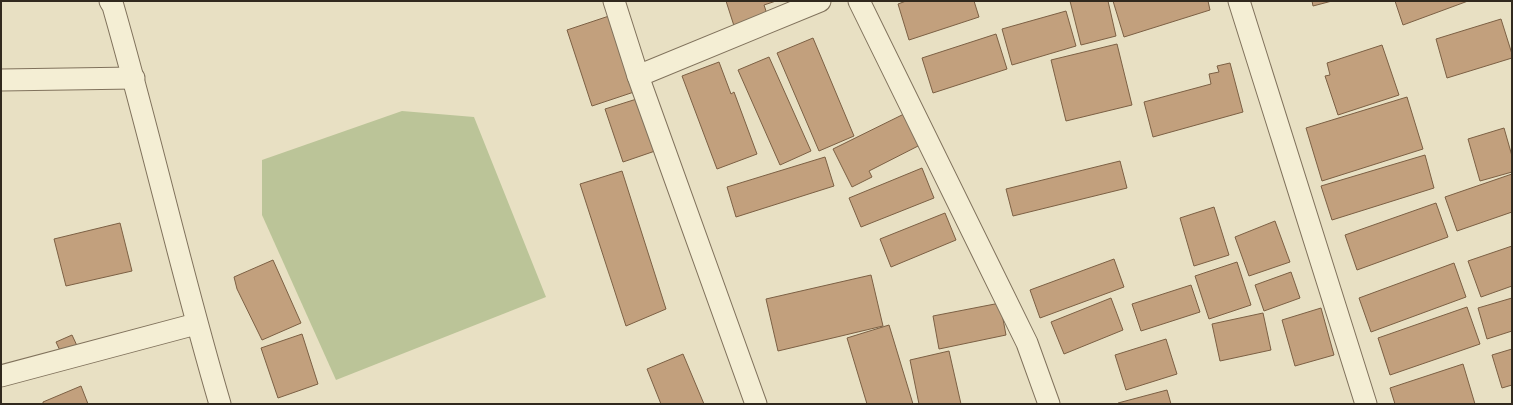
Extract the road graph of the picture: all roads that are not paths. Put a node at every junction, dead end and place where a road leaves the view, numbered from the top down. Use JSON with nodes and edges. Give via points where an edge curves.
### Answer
{"nodes":[{"id":1,"x":110,"y":1,"type":"edge"},
{"id":2,"x":614,"y":1,"type":"edge"},
{"id":3,"x":820,"y":1,"type":"edge"},
{"id":4,"x":859,"y":1,"type":"edge"},
{"id":5,"x":1238,"y":1,"type":"edge"},
{"id":6,"x":638,"y":76,"type":"junction"},
{"id":7,"x":134,"y":78,"type":"junction"},
{"id":8,"x":1,"y":80,"type":"edge"},
{"id":9,"x":196,"y":324,"type":"junction"},
{"id":10,"x":1,"y":376,"type":"edge"},
{"id":11,"x":220,"y":404,"type":"edge"},
{"id":12,"x":756,"y":404,"type":"edge"},
{"id":13,"x":1049,"y":404,"type":"edge"},
{"id":14,"x":1366,"y":404,"type":"edge"}],
"edges":[{"from":1,"to":7,"type":"street"},
{"from":2,"to":6,"type":"street"},
{"from":3,"to":6,"type":"street"},
{"from":4,"to":13,"type":"street","via":[[1027,343]]},
{"from":5,"to":14,"type":"street"},
{"from":6,"to":12,"type":"street"},
{"from":7,"to":8,"type":"street"},
{"from":7,"to":9,"type":"street"},
{"from":9,"to":10,"type":"street"},
{"from":9,"to":11,"type":"street"}]}
